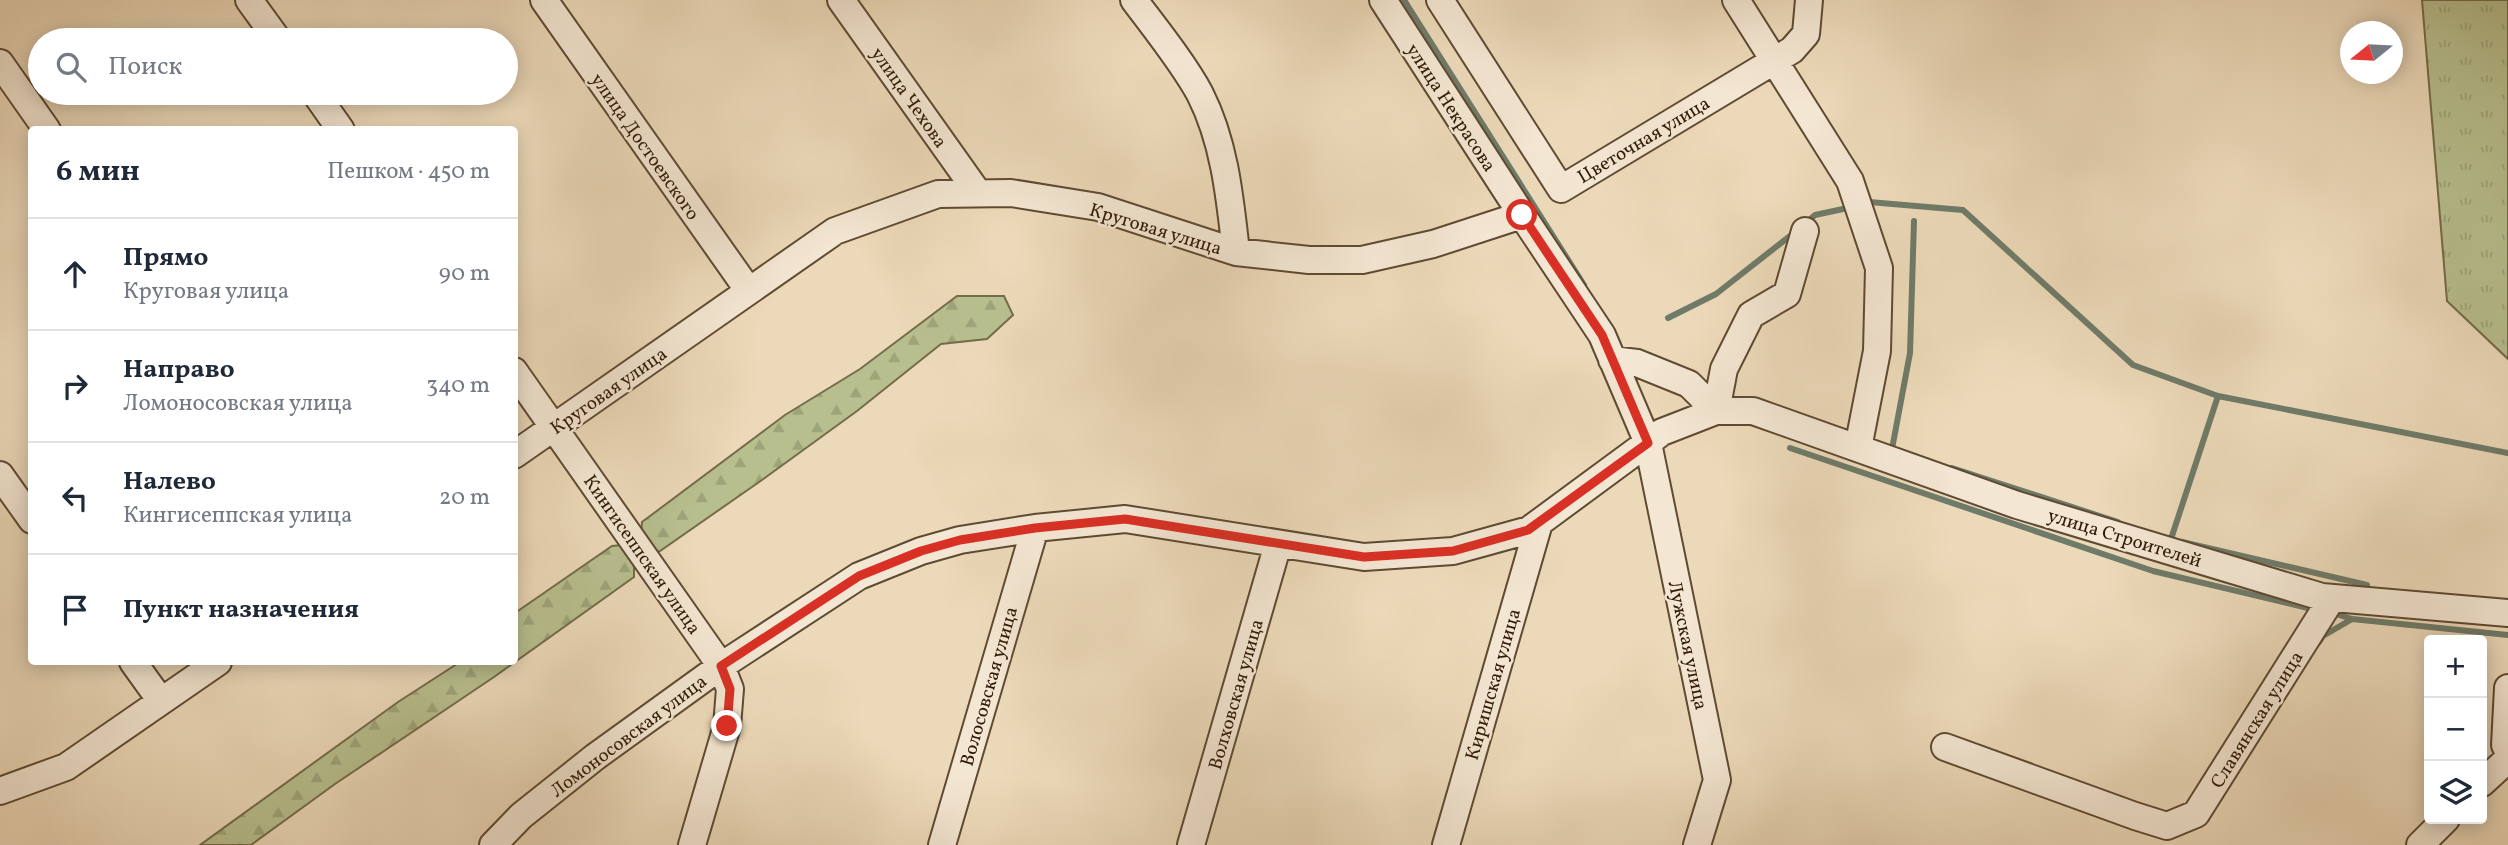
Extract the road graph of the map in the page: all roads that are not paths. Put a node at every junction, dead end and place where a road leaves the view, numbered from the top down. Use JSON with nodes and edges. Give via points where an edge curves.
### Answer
{"nodes":[{"id":1,"x":249,"y":0,"type":"edge"},
{"id":2,"x":544,"y":0,"type":"edge"},
{"id":3,"x":841,"y":0,"type":"edge"},
{"id":4,"x":1134,"y":0,"type":"edge"},
{"id":5,"x":1383,"y":0,"type":"edge"},
{"id":6,"x":1440,"y":0,"type":"edge"},
{"id":7,"x":1736,"y":0,"type":"edge"},
{"id":8,"x":1809,"y":0,"type":"edge"},
{"id":9,"x":269,"y":28,"type":"edge"},
{"id":10,"x":1775,"y":60,"type":"junction"},
{"id":11,"x":0,"y":63,"type":"edge"},
{"id":12,"x":28,"y":103,"type":"edge"},
{"id":13,"x":29,"y":105,"type":"edge"},
{"id":14,"x":323,"y":105,"type":"edge"},
{"id":15,"x":44,"y":126,"type":"edge"},
{"id":16,"x":338,"y":126,"type":"edge"},
{"id":17,"x":978,"y":193,"type":"junction"},
{"id":18,"x":1522,"y":215,"type":"junction"},
{"id":19,"x":1805,"y":231,"type":"dead end"},
{"id":20,"x":1236,"y":253,"type":"junction"},
{"id":21,"x":749,"y":291,"type":"junction"},
{"id":22,"x":1612,"y":360,"type":"junction"},
{"id":23,"x":518,"y":377,"type":"edge"},
{"id":24,"x":1716,"y":411,"type":"junction"},
{"id":25,"x":1753,"y":411,"type":"joint"},
{"id":26,"x":554,"y":427,"type":"junction"},
{"id":27,"x":1648,"y":443,"type":"junction"},
{"id":28,"x":1858,"y":448,"type":"junction"},
{"id":29,"x":518,"y":452,"type":"edge"},
{"id":30,"x":0,"y":475,"type":"edge"},
{"id":31,"x":28,"y":514,"type":"edge"},
{"id":32,"x":1539,"y":523,"type":"junction"},
{"id":33,"x":1035,"y":528,"type":"junction"},
{"id":34,"x":1278,"y":544,"type":"junction"},
{"id":35,"x":2332,"y":598,"type":"junction"},
{"id":36,"x":2508,"y":613,"type":"edge"},
{"id":37,"x":135,"y":665,"type":"edge"},
{"id":38,"x":214,"y":665,"type":"edge"},
{"id":39,"x":721,"y":666,"type":"junction"},
{"id":40,"x":2508,"y":688,"type":"edge"},
{"id":41,"x":161,"y":701,"type":"junction"},
{"id":42,"x":1945,"y":747,"type":"dead end"},
{"id":43,"x":2508,"y":751,"type":"edge"},
{"id":44,"x":2508,"y":760,"type":"edge"},
{"id":45,"x":2487,"y":779,"type":"edge"},
{"id":46,"x":0,"y":791,"type":"edge"},
{"id":47,"x":2441,"y":824,"type":"edge"},
{"id":48,"x":493,"y":845,"type":"edge"},
{"id":49,"x":692,"y":845,"type":"edge"},
{"id":50,"x":942,"y":845,"type":"edge"},
{"id":51,"x":1191,"y":845,"type":"edge"},
{"id":52,"x":1446,"y":845,"type":"edge"},
{"id":53,"x":1697,"y":845,"type":"edge"},
{"id":54,"x":2420,"y":845,"type":"edge"}],
"edges":[{"from":1,"to":9,"type":"street"},
{"from":2,"to":21,"type":"street","name":"улица Достоевского"},
{"from":3,"to":17,"type":"street","name":"улица Чехова"},
{"from":4,"to":20,"type":"street","via":[[1200,93],[1228,174]]},
{"from":5,"to":18,"type":"street","name":"улица Некрасова"},
{"from":6,"to":10,"type":"street","name":"Цветочная улица","via":[[1561,189]]},
{"from":7,"to":10,"type":"street"},
{"from":8,"to":10,"type":"street","via":[[1806,34]]},
{"from":10,"to":28,"type":"street","via":[[1850,181],[1879,268],[1877,351]]},
{"from":11,"to":12,"type":"street"},
{"from":13,"to":15,"type":"street"},
{"from":14,"to":16,"type":"street"},
{"from":17,"to":20,"type":"street","name":"Круговая улица","via":[[1011,193],[1098,207]]},
{"from":17,"to":21,"type":"street","name":"Круговая улица","via":[[938,194],[835,231]]},
{"from":18,"to":20,"type":"street","name":"Круговая улица","via":[[1433,244],[1362,260]]},
{"from":18,"to":22,"type":"street","via":[[1602,335]]},
{"from":19,"to":24,"type":"street","via":[[1787,294],[1751,315],[1724,369]]},
{"from":21,"to":26,"type":"street","name":"Круговая улица"},
{"from":22,"to":24,"type":"street","via":[[1637,363],[1689,384]]},
{"from":22,"to":27,"type":"street"},
{"from":23,"to":26,"type":"street","name":"Кингисеппская улица"},
{"from":24,"to":25,"type":"street","name":"Ломоносовская улица"},
{"from":24,"to":27,"type":"street","name":"Ломоносовская улица","via":[[1662,432]]},
{"from":25,"to":28,"type":"street","name":"улица Строителей"},
{"from":26,"to":29,"type":"street","name":"Круговая улица"},
{"from":26,"to":39,"type":"street","name":"Кингисеппская улица"},
{"from":27,"to":32,"type":"street","name":"Ломоносовская улица"},
{"from":27,"to":53,"type":"street","name":"Лужская улица","via":[[1717,780]]},
{"from":28,"to":35,"type":"street","name":"улица Строителей","via":[[2017,505]]},
{"from":30,"to":31,"type":"street"},
{"from":32,"to":34,"type":"street","name":"Ломоносовская улица","via":[[1453,551],[1364,557]]},
{"from":32,"to":52,"type":"street","name":"Киришская улица"},
{"from":33,"to":34,"type":"street","name":"Ломоносовская улица","via":[[1125,519]]},
{"from":33,"to":39,"type":"street","name":"Ломоносовская улица","via":[[960,540],[859,576]]},
{"from":33,"to":50,"type":"street","name":"Волосовская улица"},
{"from":34,"to":51,"type":"street","name":"Волховская улица"},
{"from":35,"to":36,"type":"street","name":"улица Строителей"},
{"from":35,"to":42,"type":"street","name":"Славянская улица","via":[[2196,814],[2167,825],[2135,817]]},
{"from":37,"to":41,"type":"street"},
{"from":38,"to":41,"type":"street"},
{"from":39,"to":48,"type":"street","name":"Ломоносовская улица","via":[[595,757],[521,816]]},
{"from":39,"to":49,"type":"street","name":"Кингисеппская улица","via":[[730,689],[727,726]]},
{"from":40,"to":43,"type":"street"},
{"from":41,"to":46,"type":"street","via":[[66,767]]},
{"from":44,"to":45,"type":"street"},
{"from":47,"to":54,"type":"street"}]}
